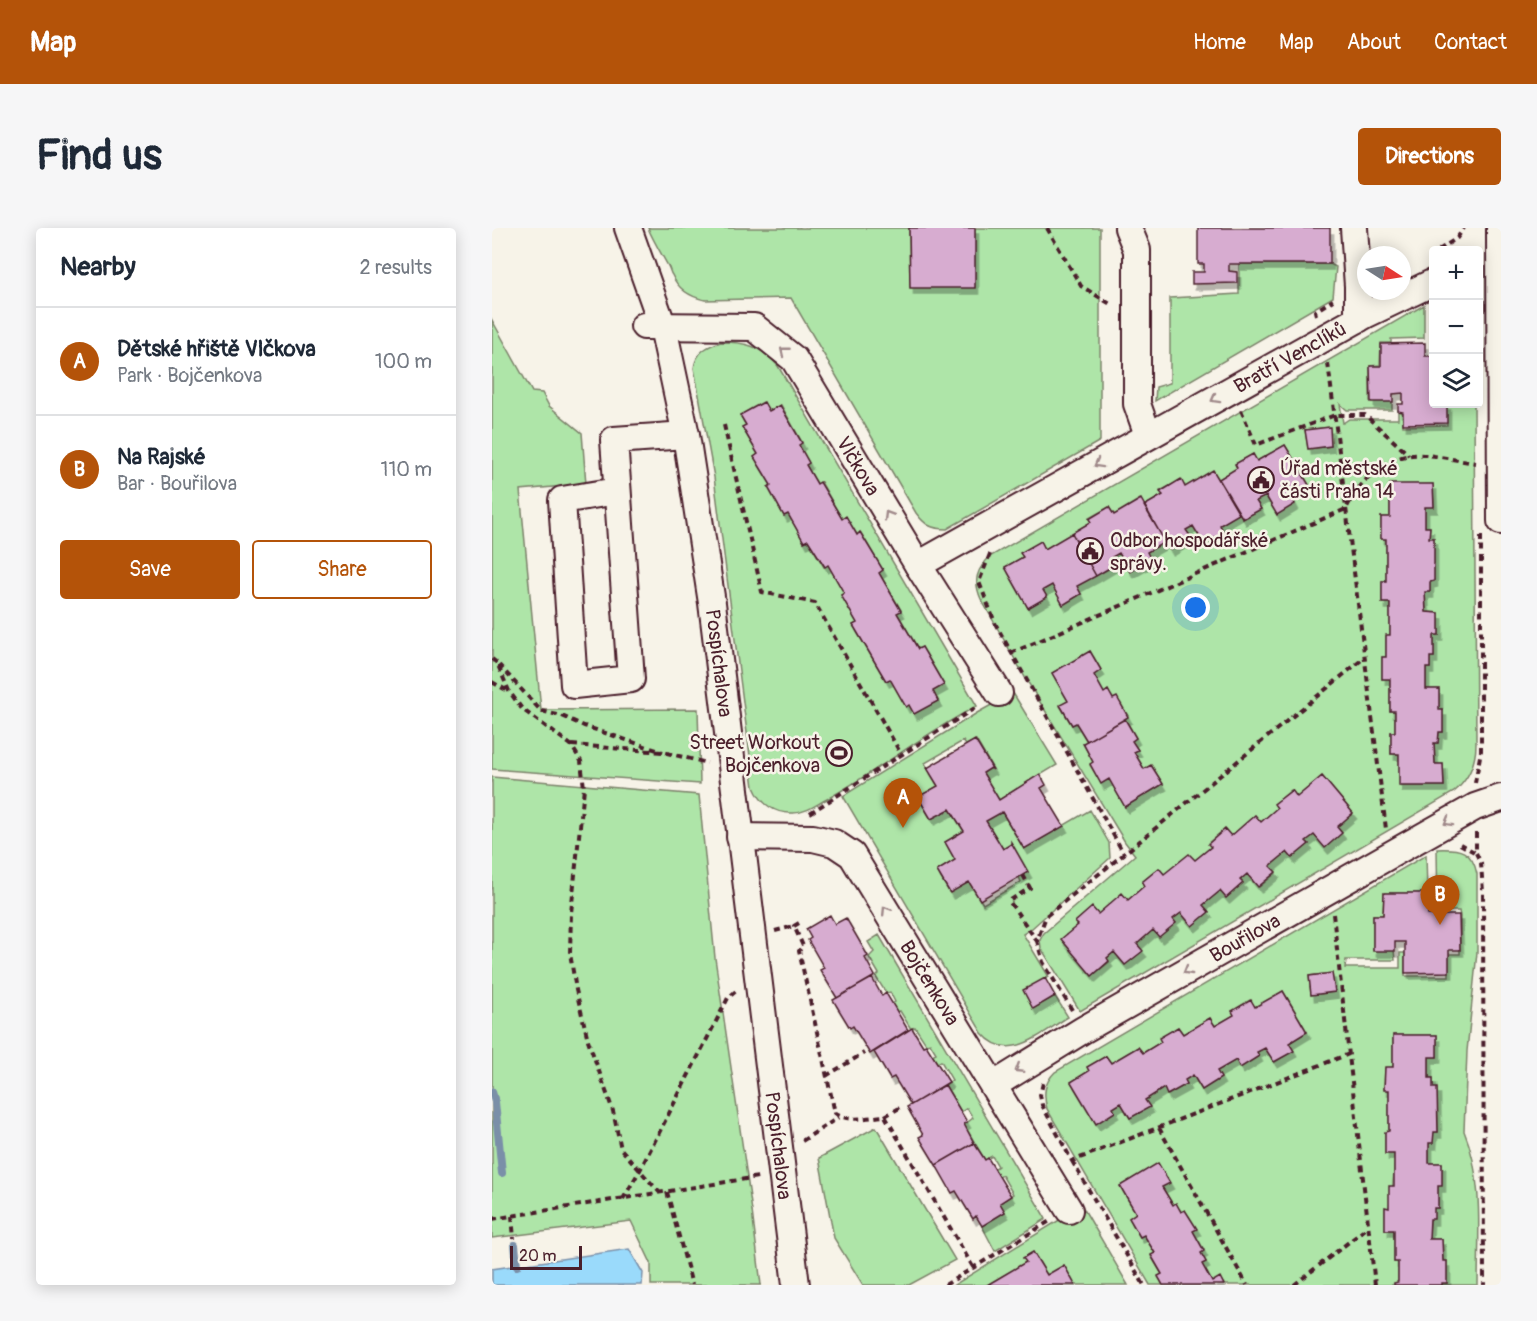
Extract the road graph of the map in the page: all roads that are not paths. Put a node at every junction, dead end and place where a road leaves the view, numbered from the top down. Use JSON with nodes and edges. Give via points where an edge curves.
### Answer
{"nodes":[{"id":1,"x":628,"y":228,"type":"edge"},
{"id":2,"x":1128,"y":228,"type":"edge"},
{"id":3,"x":1354,"y":228,"type":"edge"},
{"id":4,"x":1500,"y":228,"type":"edge"},
{"id":5,"x":1501,"y":258,"type":"edge"},
{"id":6,"x":1483,"y":261,"type":"edge"},
{"id":7,"x":1429,"y":284,"type":"edge"},
{"id":8,"x":1358,"y":319,"type":"junction"},
{"id":9,"x":653,"y":326,"type":"junction"},
{"id":10,"x":686,"y":435,"type":"junction"},
{"id":11,"x":1149,"y":435,"type":"junction"},
{"id":12,"x":617,"y":491,"type":"junction"},
{"id":13,"x":1501,"y":521,"type":"edge"},
{"id":14,"x":918,"y":565,"type":"junction"},
{"id":15,"x":999,"y":693,"type":"road end"},
{"id":16,"x":1501,"y":798,"type":"edge"},
{"id":17,"x":740,"y":837,"type":"junction"},
{"id":18,"x":994,"y":1085,"type":"junction"},
{"id":19,"x":1069,"y":1210,"type":"road end"},
{"id":20,"x":795,"y":1285,"type":"edge"}],
"edges":[{"from":1,"to":9,"type":"street","name":"Pospíchalova"},
{"from":2,"to":11,"type":"street","via":[[1137,250],[1137,404]]},
{"from":3,"to":8,"type":"street"},
{"from":4,"to":5,"type":"street"},
{"from":5,"to":6,"type":"street"},
{"from":5,"to":13,"type":"street"},
{"from":7,"to":8,"type":"street","name":"Bratří Venclíků"},
{"from":8,"to":11,"type":"street","name":"Bratří Venclíků","one_way":true},
{"from":9,"to":10,"type":"street","name":"Pospíchalova"},
{"from":14,"to":9,"type":"street","name":"Vlčkova","one_way":true,"via":[[794,359],[754,327]]},
{"from":10,"to":12,"type":"street","via":[[614,440]]},
{"from":10,"to":17,"type":"street","name":"Pospíchalova","via":[[712,603]]},
{"from":11,"to":14,"type":"street","name":"Bratří Venclíků","one_way":true},
{"from":12,"to":12,"type":"street","via":[[631,680],[574,685],[562,500]]},
{"from":14,"to":15,"type":"street","name":"Vlčkova"},
{"from":16,"to":18,"type":"street","name":"Bouřilova","one_way":true,"via":[[1475,807],[1390,855]]},
{"from":18,"to":17,"type":"street","name":"Bojčenkova","one_way":true,"via":[[852,855],[834,843],[813,837]]},
{"from":17,"to":20,"type":"street","name":"Pospíchalova"},
{"from":18,"to":19,"type":"street","name":"Bojčenkova"}]}
